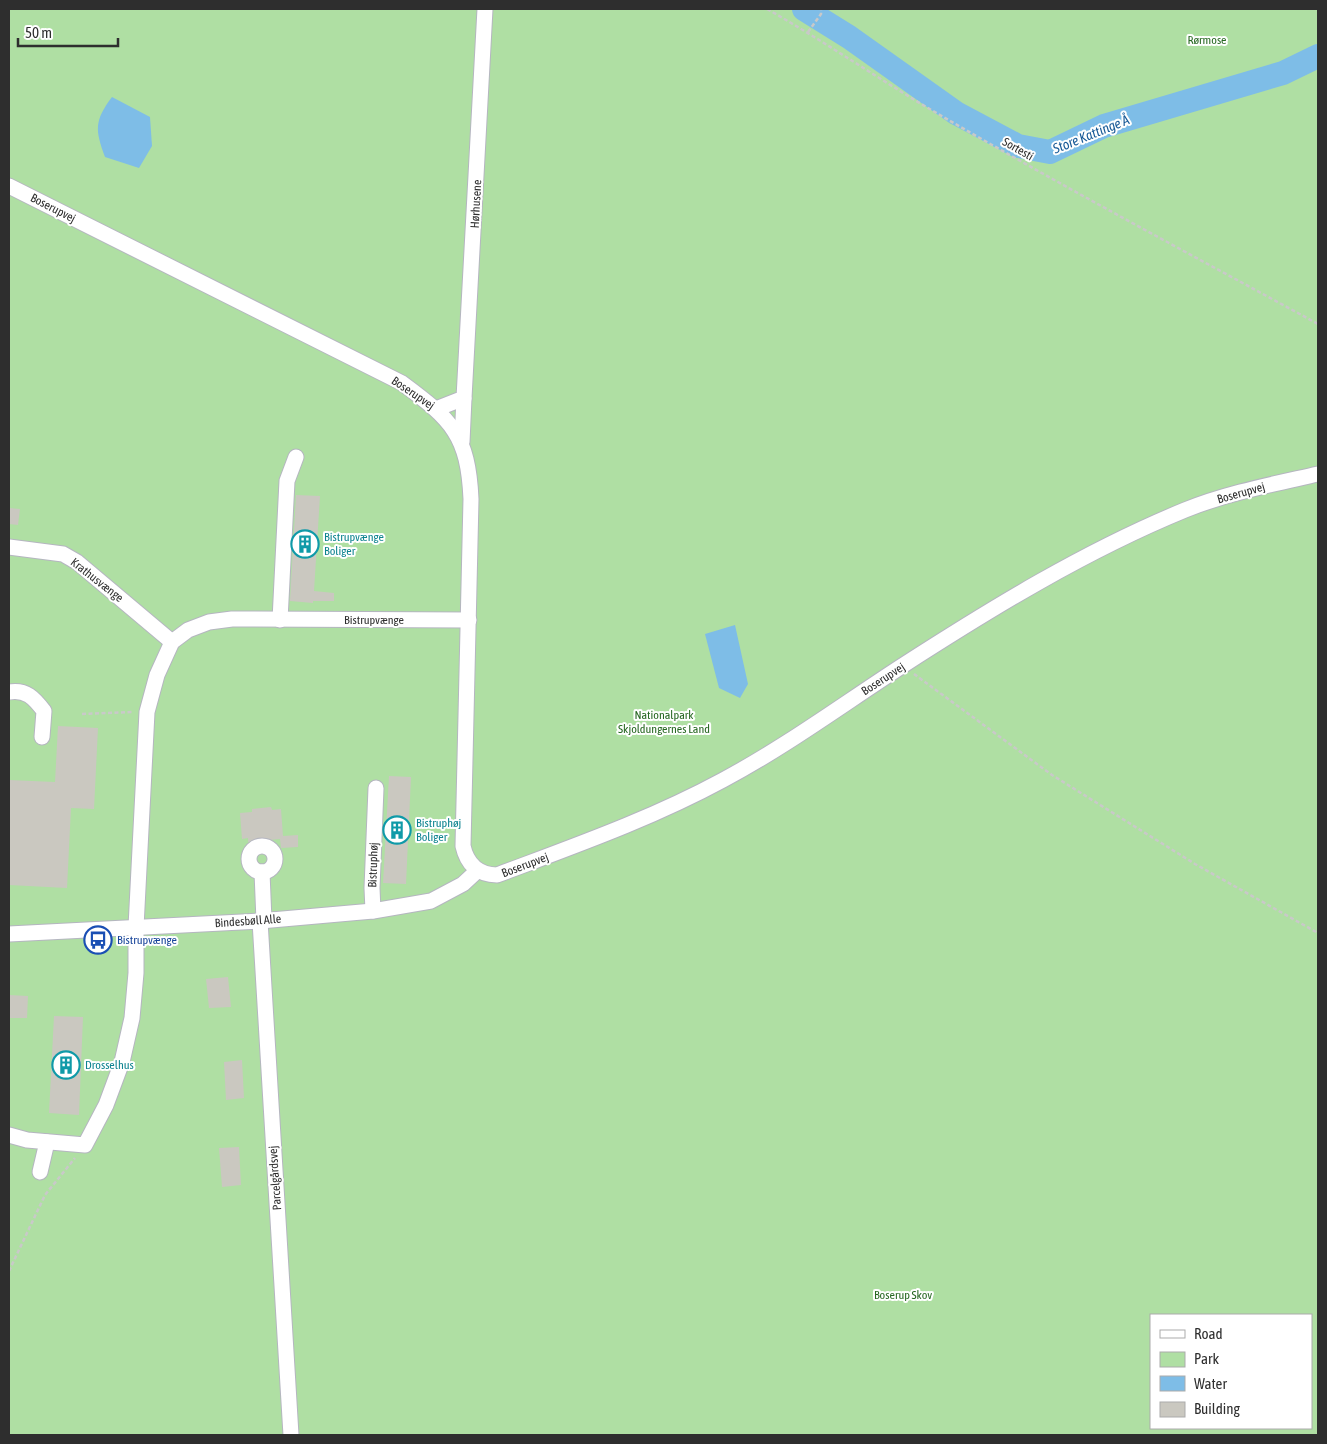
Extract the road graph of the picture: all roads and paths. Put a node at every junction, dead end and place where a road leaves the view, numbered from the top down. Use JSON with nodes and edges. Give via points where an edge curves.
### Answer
{"nodes":[{"id":1,"x":486,"y":9,"type":"edge"},
{"id":2,"x":767,"y":9,"type":"edge"},
{"id":3,"x":820,"y":9,"type":"edge"},
{"id":4,"x":808,"y":32,"type":"junction"},
{"id":5,"x":9,"y":186,"type":"edge"},
{"id":6,"x":1318,"y":324,"type":"edge"},
{"id":7,"x":464,"y":398,"type":"junction"},
{"id":8,"x":436,"y":409,"type":"junction"},
{"id":9,"x":462,"y":442,"type":"junction"},
{"id":10,"x":296,"y":457,"type":"dead end"},
{"id":11,"x":1318,"y":474,"type":"edge"},
{"id":12,"x":9,"y":547,"type":"edge"},
{"id":13,"x":280,"y":620,"type":"junction"},
{"id":14,"x":469,"y":620,"type":"junction"},
{"id":15,"x":172,"y":642,"type":"junction"},
{"id":16,"x":903,"y":665,"type":"junction"},
{"id":17,"x":9,"y":692,"type":"edge"},
{"id":18,"x":147,"y":712,"type":"junction"},
{"id":19,"x":82,"y":714,"type":"dead end"},
{"id":20,"x":42,"y":738,"type":"dead end"},
{"id":21,"x":376,"y":788,"type":"dead end"},
{"id":22,"x":477,"y":871,"type":"junction"},
{"id":23,"x":262,"y":872,"type":"dead end"},
{"id":24,"x":373,"y":911,"type":"junction"},
{"id":25,"x":262,"y":921,"type":"junction"},
{"id":26,"x":136,"y":927,"type":"junction"},
{"id":27,"x":1318,"y":933,"type":"edge"},
{"id":28,"x":9,"y":934,"type":"edge"},
{"id":29,"x":9,"y":1134,"type":"edge"},
{"id":30,"x":47,"y":1142,"type":"junction"},
{"id":31,"x":85,"y":1145,"type":"junction"},
{"id":32,"x":40,"y":1172,"type":"dead end"},
{"id":33,"x":9,"y":1271,"type":"edge"},
{"id":34,"x":291,"y":1435,"type":"edge"}],
"edges":[{"from":1,"to":7,"type":"street","name":"Hørhusene"},
{"from":2,"to":4,"type":"path","name":"Sortesti"},
{"from":3,"to":4,"type":"path","via":[[821,14]]},
{"from":4,"to":6,"type":"path","name":"Sortesti","via":[[927,107]]},
{"from":5,"to":8,"type":"street","name":"Boserupvej","via":[[402,383]]},
{"from":7,"to":8,"type":"street"},
{"from":7,"to":9,"type":"street","name":"Hørhusene"},
{"from":8,"to":9,"type":"street","name":"Boserupvej"},
{"from":9,"to":14,"type":"street","name":"Boserupvej","via":[[471,499]]},
{"from":10,"to":13,"type":"street","via":[[288,481]]},
{"from":11,"to":16,"type":"street","name":"Boserupvej","via":[[1257,488],[1186,510],[1091,554]]},
{"from":12,"to":15,"type":"street","name":"Krathusvænge","via":[[63,554],[77,562]]},
{"from":13,"to":14,"type":"street","name":"Bistrupvænge"},
{"from":13,"to":15,"type":"street","name":"Bistrupvænge","via":[[209,622],[188,630]]},
{"from":14,"to":22,"type":"street","name":"Boserupvej","via":[[463,846],[467,859]]},
{"from":15,"to":18,"type":"street","via":[[157,675]]},
{"from":16,"to":22,"type":"street","name":"Boserupvej","via":[[778,749],[645,819],[498,875]]},
{"from":16,"to":27,"type":"path","via":[[1052,775],[1195,864]]},
{"from":17,"to":20,"type":"street","via":[[19,690],[34,697],[44,711]]},
{"from":18,"to":19,"type":"path"},
{"from":18,"to":26,"type":"street"},
{"from":21,"to":24,"type":"street","name":"Bistruphøj"},
{"from":22,"to":24,"type":"street","name":"Bindesbøll Alle","via":[[463,884],[431,901]]},
{"from":23,"to":25,"type":"street","name":"Parcelgårdsvej"},
{"from":24,"to":25,"type":"street","name":"Bindesbøll Alle"},
{"from":25,"to":26,"type":"street","name":"Bindesbøll Alle"},
{"from":25,"to":34,"type":"street","name":"Parcelgårdsvej"},
{"from":26,"to":28,"type":"street","name":"Bindesbøll Alle"},
{"from":26,"to":31,"type":"street","via":[[132,1018],[124,1053],[106,1104]]},
{"from":29,"to":30,"type":"street"},
{"from":30,"to":31,"type":"street"},
{"from":30,"to":32,"type":"street"},
{"from":31,"to":33,"type":"path","via":[[45,1195]]}]}
